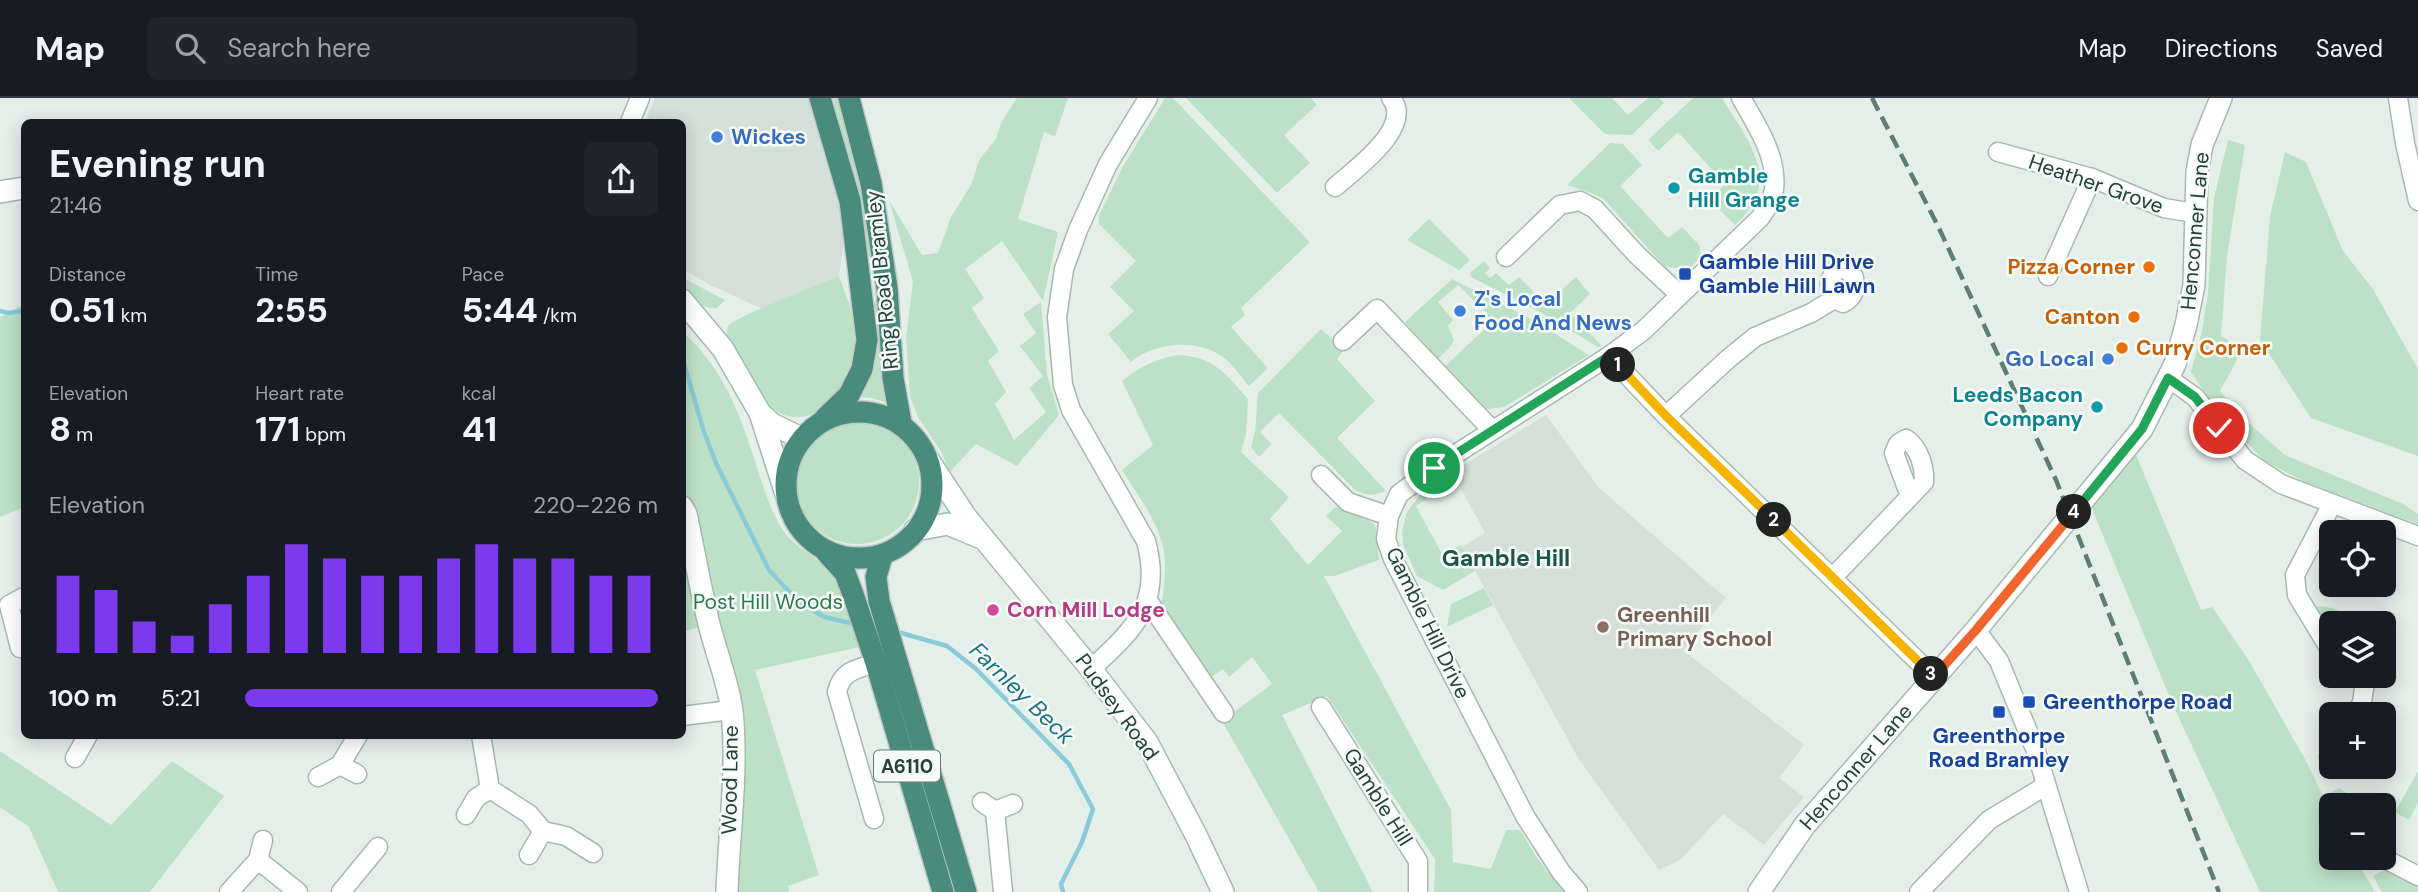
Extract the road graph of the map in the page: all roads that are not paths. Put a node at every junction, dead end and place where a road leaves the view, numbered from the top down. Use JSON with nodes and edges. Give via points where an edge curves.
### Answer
{"nodes":[{"id":1,"x":639,"y":98,"type":"edge"},
{"id":2,"x":820,"y":98,"type":"edge"},
{"id":3,"x":849,"y":98,"type":"edge"},
{"id":4,"x":1148,"y":98,"type":"edge"},
{"id":5,"x":1391,"y":98,"type":"edge"},
{"id":6,"x":1741,"y":98,"type":"edge"},
{"id":7,"x":2221,"y":98,"type":"edge"},
{"id":8,"x":2398,"y":98,"type":"edge"},
{"id":9,"x":631,"y":119,"type":"edge"},
{"id":10,"x":1998,"y":152,"type":"dead end"},
{"id":11,"x":2092,"y":178,"type":"junction"},
{"id":12,"x":1335,"y":187,"type":"dead end"},
{"id":13,"x":21,"y":188,"type":"edge"},
{"id":14,"x":0,"y":192,"type":"edge"},
{"id":15,"x":2418,"y":201,"type":"edge"},
{"id":16,"x":2194,"y":213,"type":"junction"},
{"id":17,"x":1506,"y":257,"type":"dead end"},
{"id":18,"x":2048,"y":276,"type":"dead end"},
{"id":19,"x":1680,"y":295,"type":"junction"},
{"id":20,"x":1834,"y":299,"type":"dead end"},
{"id":21,"x":686,"y":305,"type":"edge"},
{"id":22,"x":1343,"y":341,"type":"dead end"},
{"id":23,"x":1609,"y":356,"type":"junction"},
{"id":24,"x":2168,"y":378,"type":"junction"},
{"id":25,"x":760,"y":414,"type":"junction"},
{"id":26,"x":1666,"y":416,"type":"junction"},
{"id":27,"x":901,"y":423,"type":"junction"},
{"id":28,"x":819,"y":424,"type":"junction"},
{"id":29,"x":1492,"y":430,"type":"junction"},
{"id":30,"x":801,"y":438,"type":"junction"},
{"id":31,"x":929,"y":461,"type":"junction"},
{"id":32,"x":1321,"y":475,"type":"dead end"},
{"id":33,"x":1913,"y":492,"type":"dead end"},
{"id":34,"x":786,"y":494,"type":"junction"},
{"id":35,"x":2332,"y":504,"type":"junction"},
{"id":36,"x":686,"y":514,"type":"edge"},
{"id":37,"x":1389,"y":516,"type":"junction"},
{"id":38,"x":915,"y":530,"type":"junction"},
{"id":39,"x":2418,"y":536,"type":"edge"},
{"id":40,"x":984,"y":540,"type":"junction"},
{"id":41,"x":822,"y":549,"type":"junction"},
{"id":42,"x":882,"y":556,"type":"junction"},
{"id":43,"x":1833,"y":577,"type":"junction"},
{"id":44,"x":1148,"y":601,"type":"junction"},
{"id":45,"x":11,"y":602,"type":"edge"},
{"id":46,"x":1976,"y":630,"type":"junction"},
{"id":47,"x":2319,"y":631,"type":"edge"},
{"id":48,"x":20,"y":648,"type":"dead end"},
{"id":49,"x":876,"y":663,"type":"junction"},
{"id":50,"x":1091,"y":669,"type":"junction"},
{"id":51,"x":1934,"y":677,"type":"junction"},
{"id":52,"x":897,"y":695,"type":"junction"},
{"id":53,"x":1321,"y":707,"type":"dead end"},
{"id":54,"x":732,"y":710,"type":"junction"},
{"id":55,"x":1224,"y":713,"type":"dead end"},
{"id":56,"x":686,"y":716,"type":"edge"},
{"id":57,"x":86,"y":739,"type":"edge"},
{"id":58,"x":356,"y":739,"type":"edge"},
{"id":59,"x":482,"y":739,"type":"edge"},
{"id":60,"x":75,"y":758,"type":"dead end"},
{"id":61,"x":340,"y":765,"type":"junction"},
{"id":62,"x":358,"y":774,"type":"dead end"},
{"id":63,"x":318,"y":777,"type":"dead end"},
{"id":64,"x":2045,"y":786,"type":"junction"},
{"id":65,"x":490,"y":789,"type":"junction"},
{"id":66,"x":1013,"y":804,"type":"dead end"},
{"id":67,"x":466,"y":815,"type":"dead end"},
{"id":68,"x":874,"y":819,"type":"dead end"},
{"id":69,"x":543,"y":831,"type":"junction"},
{"id":70,"x":263,"y":839,"type":"dead end"},
{"id":71,"x":378,"y":847,"type":"dead end"},
{"id":72,"x":593,"y":853,"type":"dead end"},
{"id":73,"x":529,"y":855,"type":"dead end"},
{"id":74,"x":258,"y":860,"type":"junction"},
{"id":75,"x":2396,"y":865,"type":"edge"},
{"id":76,"x":2418,"y":876,"type":"edge"},
{"id":77,"x":229,"y":892,"type":"edge"},
{"id":78,"x":298,"y":892,"type":"edge"},
{"id":79,"x":341,"y":892,"type":"edge"},
{"id":80,"x":727,"y":892,"type":"edge"},
{"id":81,"x":943,"y":892,"type":"edge"},
{"id":82,"x":967,"y":892,"type":"edge"},
{"id":83,"x":1003,"y":892,"type":"edge"},
{"id":84,"x":1223,"y":892,"type":"edge"},
{"id":85,"x":1418,"y":892,"type":"edge"},
{"id":86,"x":1578,"y":892,"type":"edge"},
{"id":87,"x":1759,"y":892,"type":"edge"},
{"id":88,"x":1919,"y":892,"type":"edge"},
{"id":89,"x":2079,"y":892,"type":"edge"}],
"edges":[{"from":1,"to":9,"type":"street"},
{"from":2,"to":28,"type":"highway","name":"Ring Road Bramley","number":"A6110","via":[[850,201],[867,340],[862,369],[849,396]]},
{"from":3,"to":27,"type":"highway","name":"Ring Road Bramley","via":[[871,183]]},
{"from":4,"to":44,"type":"street","via":[[1108,164],[1078,230],[1064,269],[1056,317],[1063,385],[1071,410],[1146,541],[1152,562]]},
{"from":5,"to":12,"type":"street","via":[[1397,117],[1394,129]]},
{"from":6,"to":19,"type":"street","name":"Gamble Hill Drive","via":[[1770,155],[1773,195],[1760,218]]},
{"from":7,"to":16,"type":"street","name":"Henconner Lane","via":[[2203,145]]},
{"from":8,"to":15,"type":"street"},
{"from":10,"to":11,"type":"street","name":"Heather Grove"},
{"from":11,"to":16,"type":"street","name":"Heather Grove","via":[[2164,208]]},
{"from":11,"to":18,"type":"street"},
{"from":13,"to":14,"type":"street"},
{"from":16,"to":24,"type":"street","name":"Henconner Lane","via":[[2194,285]]},
{"from":17,"to":19,"type":"street","via":[[1560,205],[1580,201],[1595,209]]},
{"from":19,"to":23,"type":"street","name":"Gamble Hill Drive"},
{"from":20,"to":26,"type":"street","via":[[1755,337]]},
{"from":21,"to":25,"type":"street","via":[[723,349]]},
{"from":22,"to":29,"type":"street","via":[[1377,309]]},
{"from":23,"to":26,"type":"street"},
{"from":23,"to":29,"type":"street","name":"Gamble Hill Drive"},
{"from":24,"to":35,"type":"street","via":[[2195,397],[2245,460],[2281,484]]},
{"from":24,"to":46,"type":"street","name":"Henconner Lane","via":[[2142,429]]},
{"from":25,"to":30,"type":"street"},
{"from":25,"to":34,"type":"street"},
{"from":26,"to":43,"type":"street"},
{"from":27,"to":28,"type":"highway","number":"A6110","via":[[877,412],[856,411]]},
{"from":27,"to":31,"type":"highway"},
{"from":28,"to":30,"type":"highway","number":"A6110"},
{"from":29,"to":37,"type":"street","name":"Gamble Hill Drive","via":[[1399,494]]},
{"from":30,"to":34,"type":"highway","number":"A6110","via":[[788,462]]},
{"from":31,"to":38,"type":"highway","via":[[935,489]]},
{"from":31,"to":40,"type":"street","name":"Pudsey Road"},
{"from":32,"to":37,"type":"street","via":[[1348,502]]},
{"from":33,"to":43,"type":"street"},
{"from":34,"to":41,"type":"highway","number":"A6110","via":[[800,532]]},
{"from":35,"to":39,"type":"street"},
{"from":35,"to":47,"type":"street","via":[[2295,575],[2297,595]]},
{"from":36,"to":54,"type":"street","name":"Wood Lane"},
{"from":37,"to":86,"type":"street","name":"Gamble Hill Drive","via":[[1386,539],[1398,569],[1525,816]]},
{"from":38,"to":40,"type":"street","name":"Pudsey Road","via":[[948,524]]},
{"from":38,"to":42,"type":"highway"},
{"from":40,"to":50,"type":"street","name":"Pudsey Road"},
{"from":41,"to":42,"type":"highway","number":"A6110","via":[[855,560]]},
{"from":41,"to":49,"type":"highway","number":"A6110","via":[[845,573]]},
{"from":42,"to":52,"type":"highway","number":"A6110","via":[[876,577],[893,647]]},
{"from":43,"to":51,"type":"street"},
{"from":44,"to":50,"type":"street","via":[[1128,634]]},
{"from":44,"to":55,"type":"street"},
{"from":45,"to":48,"type":"street"},
{"from":46,"to":51,"type":"street","name":"Henconner Lane"},
{"from":46,"to":64,"type":"street","via":[[1999,662],[2036,751]]},
{"from":49,"to":52,"type":"highway","number":"A6110"},
{"from":49,"to":68,"type":"street","via":[[851,671],[840,680],[837,692]]},
{"from":50,"to":84,"type":"street","name":"Pudsey Road","via":[[1147,742]]},
{"from":51,"to":87,"type":"street","name":"Henconner Lane","via":[[1805,825]]},
{"from":52,"to":81,"type":"highway","number":"A6110"},
{"from":52,"to":82,"type":"highway","number":"A6110"},
{"from":53,"to":85,"type":"street","name":"Gamble Hill","via":[[1418,861]]},
{"from":54,"to":56,"type":"street"},
{"from":54,"to":80,"type":"street","name":"Wood Lane","via":[[734,783]]},
{"from":57,"to":60,"type":"street"},
{"from":58,"to":61,"type":"street"},
{"from":59,"to":65,"type":"street"},
{"from":61,"to":62,"type":"street"},
{"from":61,"to":63,"type":"street"},
{"from":64,"to":88,"type":"street","via":[[1989,820]]},
{"from":64,"to":89,"type":"street"},
{"from":65,"to":67,"type":"street","via":[[476,798]]},
{"from":65,"to":69,"type":"street","via":[[528,814]]},
{"from":66,"to":83,"type":"street","via":[[989,806]]},
{"from":69,"to":72,"type":"street","via":[[566,836]]},
{"from":69,"to":73,"type":"street"},
{"from":70,"to":74,"type":"street"},
{"from":71,"to":79,"type":"street"},
{"from":74,"to":77,"type":"street"},
{"from":74,"to":78,"type":"street"},
{"from":75,"to":76,"type":"street"}]}
